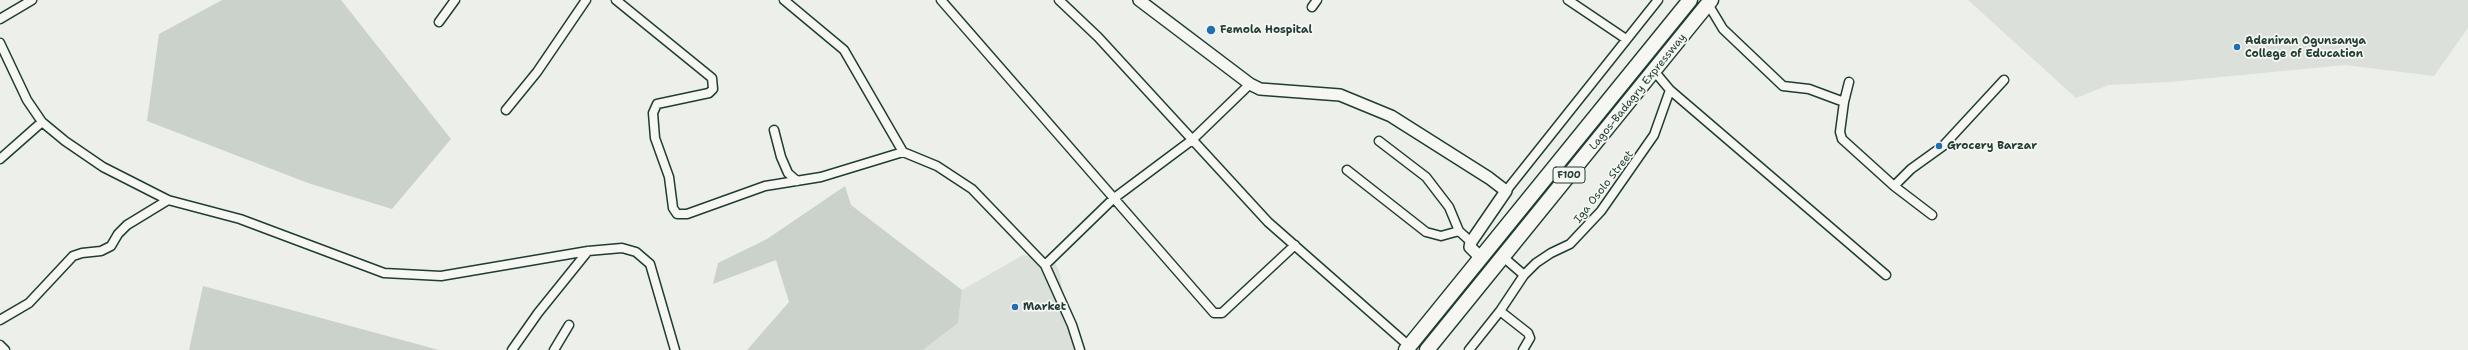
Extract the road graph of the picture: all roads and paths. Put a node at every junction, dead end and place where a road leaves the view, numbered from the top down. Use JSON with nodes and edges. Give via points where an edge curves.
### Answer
{"nodes":[{"id":1,"x":32,"y":0,"type":"edge"},
{"id":2,"x":455,"y":0,"type":"edge"},
{"id":3,"x":586,"y":0,"type":"edge"},
{"id":4,"x":616,"y":0,"type":"edge"},
{"id":5,"x":784,"y":0,"type":"edge"},
{"id":6,"x":941,"y":0,"type":"edge"},
{"id":7,"x":1059,"y":0,"type":"edge"},
{"id":8,"x":1139,"y":0,"type":"edge"},
{"id":9,"x":1568,"y":0,"type":"edge"},
{"id":10,"x":1658,"y":0,"type":"edge"},
{"id":11,"x":1690,"y":0,"type":"edge"},
{"id":12,"x":1709,"y":2,"type":"edge"},
{"id":13,"x":0,"y":19,"type":"edge"},
{"id":14,"x":439,"y":22,"type":"dead end"},
{"id":15,"x":1626,"y":38,"type":"junction"},
{"id":16,"x":0,"y":44,"type":"edge"},
{"id":17,"x":1655,"y":72,"type":"junction"},
{"id":18,"x":2004,"y":80,"type":"dead end"},
{"id":19,"x":1849,"y":82,"type":"dead end"},
{"id":20,"x":1250,"y":84,"type":"junction"},
{"id":21,"x":1670,"y":90,"type":"junction"},
{"id":22,"x":1844,"y":102,"type":"junction"},
{"id":23,"x":506,"y":110,"type":"dead end"},
{"id":24,"x":42,"y":122,"type":"junction"},
{"id":25,"x":774,"y":130,"type":"dead end"},
{"id":26,"x":1192,"y":140,"type":"junction"},
{"id":27,"x":1379,"y":140,"type":"dead end"},
{"id":28,"x":903,"y":152,"type":"junction"},
{"id":29,"x":0,"y":159,"type":"edge"},
{"id":30,"x":1347,"y":170,"type":"dead end"},
{"id":31,"x":796,"y":181,"type":"junction"},
{"id":32,"x":1894,"y":186,"type":"junction"},
{"id":33,"x":1506,"y":191,"type":"junction"},
{"id":34,"x":1113,"y":199,"type":"junction"},
{"id":35,"x":168,"y":200,"type":"junction"},
{"id":36,"x":1932,"y":215,"type":"dead end"},
{"id":37,"x":1459,"y":231,"type":"junction"},
{"id":38,"x":1471,"y":242,"type":"junction"},
{"id":39,"x":1295,"y":245,"type":"junction"},
{"id":40,"x":588,"y":251,"type":"junction"},
{"id":41,"x":1502,"y":256,"type":"junction"},
{"id":42,"x":1480,"y":257,"type":"junction"},
{"id":43,"x":1045,"y":265,"type":"junction"},
{"id":44,"x":1524,"y":275,"type":"junction"},
{"id":45,"x":1886,"y":275,"type":"dead end"},
{"id":46,"x":1500,"y":312,"type":"junction"},
{"id":47,"x":0,"y":320,"type":"edge"},
{"id":48,"x":569,"y":325,"type":"dead end"},
{"id":49,"x":0,"y":345,"type":"edge"},
{"id":50,"x":1408,"y":348,"type":"edge"},
{"id":51,"x":5,"y":350,"type":"edge"},
{"id":52,"x":512,"y":350,"type":"edge"},
{"id":53,"x":554,"y":350,"type":"edge"},
{"id":54,"x":675,"y":350,"type":"edge"},
{"id":55,"x":1080,"y":350,"type":"edge"},
{"id":56,"x":1427,"y":350,"type":"edge"},
{"id":57,"x":1469,"y":350,"type":"edge"},
{"id":58,"x":1523,"y":350,"type":"edge"}],
"edges":[{"from":1,"to":13,"type":"street"},
{"from":2,"to":14,"type":"street"},
{"from":3,"to":23,"type":"street","via":[[537,72]]},
{"from":4,"to":31,"type":"street","via":[[712,78],[713,89],[709,93],[657,104],[653,113],[655,138],[669,177],[675,213],[683,216],[764,186]]},
{"from":5,"to":28,"type":"street","via":[[844,50]]},
{"from":6,"to":34,"type":"street"},
{"from":7,"to":26,"type":"street","via":[[1098,37]]},
{"from":8,"to":20,"type":"street"},
{"from":9,"to":15,"type":"street"},
{"from":10,"to":15,"type":"street"},
{"from":11,"to":42,"type":"highway","name":"Lagos-Badagry Expressway","number":"F100"},
{"from":12,"to":17,"type":"highway","name":"Lagos-Badagry Expressway","number":"F100"},
{"from":12,"to":22,"type":"street","via":[[1723,29],[1783,86],[1809,89]]},
{"from":15,"to":33,"type":"street"},
{"from":16,"to":24,"type":"street"},
{"from":17,"to":21,"type":"street"},
{"from":17,"to":41,"type":"highway","name":"Lagos-Badagry Expressway","number":"F100"},
{"from":18,"to":32,"type":"street","via":[[1943,146]]},
{"from":19,"to":22,"type":"street"},
{"from":20,"to":26,"type":"street"},
{"from":20,"to":33,"type":"street","via":[[1260,89],[1340,95],[1391,116],[1466,162]]},
{"from":21,"to":44,"type":"street","name":"Iga Osolo Street","via":[[1654,135],[1601,211],[1570,244],[1536,263]]},
{"from":21,"to":45,"type":"street"},
{"from":22,"to":32,"type":"street","via":[[1840,132],[1842,138]]},
{"from":24,"to":29,"type":"street"},
{"from":24,"to":35,"type":"street","via":[[65,142],[103,167]]},
{"from":25,"to":31,"type":"street","via":[[781,157],[788,173]]},
{"from":26,"to":34,"type":"street"},
{"from":26,"to":39,"type":"street","via":[[1268,222]]},
{"from":27,"to":37,"type":"street","via":[[1426,177],[1449,207]]},
{"from":28,"to":31,"type":"street","via":[[821,177]]},
{"from":28,"to":43,"type":"street","via":[[937,166],[972,189]]},
{"from":30,"to":37,"type":"street","via":[[1426,232],[1441,236]]},
{"from":32,"to":36,"type":"street"},
{"from":33,"to":38,"type":"street"},
{"from":34,"to":39,"type":"street","via":[[1217,314]]},
{"from":34,"to":43,"type":"street"},
{"from":35,"to":40,"type":"street","via":[[240,219],[384,273],[441,276]]},
{"from":35,"to":47,"type":"street","via":[[127,225],[110,246],[101,251],[73,256],[29,303]]},
{"from":37,"to":38,"type":"street"},
{"from":38,"to":42,"type":"street","via":[[1472,252]]},
{"from":39,"to":50,"type":"street"},
{"from":40,"to":52,"type":"street"},
{"from":40,"to":54,"type":"street","via":[[622,248],[636,252],[650,264]]},
{"from":41,"to":44,"type":"street"},
{"from":41,"to":56,"type":"highway","name":"Lagos-Badagry Expressway","number":"F100"},
{"from":42,"to":50,"type":"highway","name":"Lagos-Badagry Expressway","number":"F100"},
{"from":43,"to":55,"type":"street","via":[[1072,324]]},
{"from":44,"to":46,"type":"street","name":"Iga Osolo Street"},
{"from":46,"to":57,"type":"street","name":"Iga Osolo Street"},
{"from":46,"to":58,"type":"street","via":[[1530,338]]},
{"from":48,"to":53,"type":"street"},
{"from":49,"to":51,"type":"street"}]}
